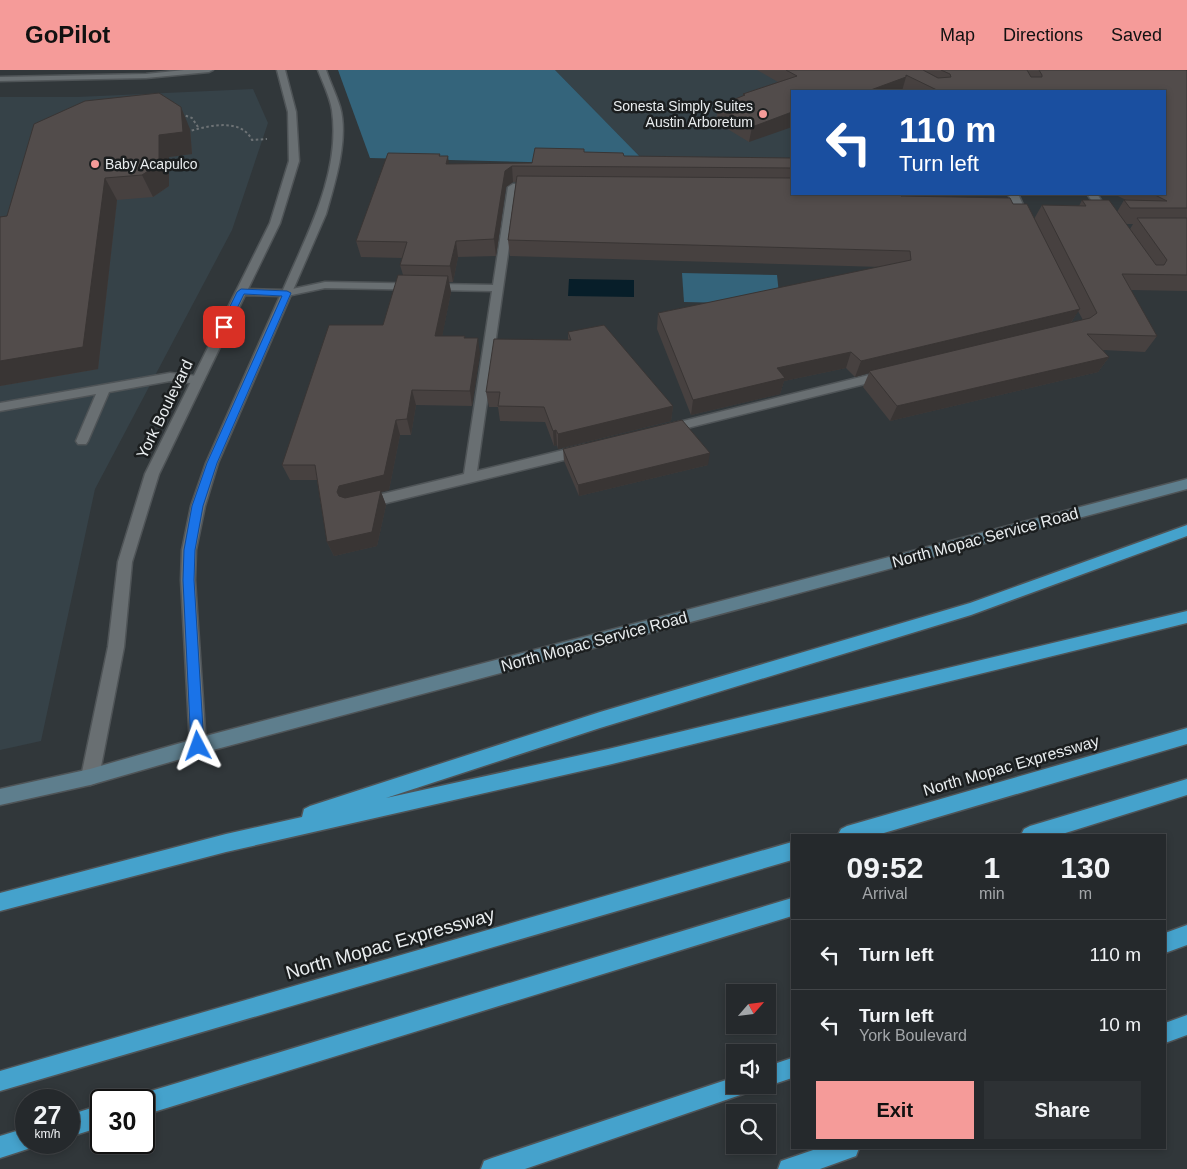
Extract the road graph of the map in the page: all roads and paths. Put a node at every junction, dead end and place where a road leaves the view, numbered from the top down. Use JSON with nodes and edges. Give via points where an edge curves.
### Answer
{"nodes":[{"id":1,"x":209,"y":70,"type":"edge"},
{"id":2,"x":281,"y":70,"type":"edge"},
{"id":3,"x":322,"y":70,"type":"edge"},
{"id":4,"x":0,"y":79,"type":"edge"},
{"id":5,"x":177,"y":114,"type":"edge"},
{"id":6,"x":198,"y":127,"type":"junction"},
{"id":7,"x":182,"y":134,"type":"edge"},
{"id":8,"x":271,"y":138,"type":"dead end"},
{"id":9,"x":543,"y":187,"type":"edge"},
{"id":10,"x":1013,"y":195,"type":"edge"},
{"id":11,"x":1093,"y":195,"type":"edge"},
{"id":12,"x":1111,"y":222,"type":"edge"},
{"id":13,"x":1030,"y":230,"type":"edge"},
{"id":14,"x":498,"y":288,"type":"junction"},
{"id":15,"x":241,"y":292,"type":"junction"},
{"id":16,"x":287,"y":293,"type":"junction"},
{"id":17,"x":895,"y":373,"type":"edge"},
{"id":18,"x":198,"y":380,"type":"junction"},
{"id":19,"x":104,"y":389,"type":"junction"},
{"id":20,"x":0,"y":407,"type":"edge"},
{"id":21,"x":654,"y":432,"type":"edge"},
{"id":22,"x":82,"y":441,"type":"dead end"},
{"id":23,"x":596,"y":447,"type":"edge"},
{"id":24,"x":470,"y":478,"type":"junction"},
{"id":25,"x":1187,"y":484,"type":"edge"},
{"id":26,"x":352,"y":506,"type":"edge"},
{"id":27,"x":1187,"y":530,"type":"edge"},
{"id":28,"x":1187,"y":617,"type":"edge"},
{"id":29,"x":1187,"y":736,"type":"edge"},
{"id":30,"x":198,"y":746,"type":"junction"},
{"id":31,"x":90,"y":777,"type":"junction"},
{"id":32,"x":1187,"y":787,"type":"edge"},
{"id":33,"x":0,"y":797,"type":"edge"},
{"id":34,"x":850,"y":834,"type":"edge"},
{"id":35,"x":1033,"y":834,"type":"edge"},
{"id":36,"x":226,"y":843,"type":"junction"},
{"id":37,"x":791,"y":851,"type":"edge"},
{"id":38,"x":0,"y":902,"type":"edge"},
{"id":39,"x":791,"y":907,"type":"edge"},
{"id":40,"x":1187,"y":935,"type":"edge"},
{"id":41,"x":1166,"y":943,"type":"edge"},
{"id":42,"x":1187,"y":1025,"type":"edge"},
{"id":43,"x":1166,"y":1033,"type":"edge"},
{"id":44,"x":791,"y":1068,"type":"edge"},
{"id":45,"x":776,"y":1073,"type":"edge"},
{"id":46,"x":0,"y":1081,"type":"edge"},
{"id":47,"x":726,"y":1090,"type":"edge"},
{"id":48,"x":155,"y":1101,"type":"edge"},
{"id":49,"x":15,"y":1142,"type":"edge"},
{"id":50,"x":0,"y":1147,"type":"edge"},
{"id":51,"x":845,"y":1149,"type":"edge"},
{"id":52,"x":492,"y":1169,"type":"edge"},
{"id":53,"x":789,"y":1169,"type":"edge"}],
"edges":[{"from":1,"to":4,"type":"street","via":[[146,76]]},
{"from":2,"to":15,"type":"street","name":"York Boulevard","via":[[292,112],[294,161],[275,222]]},
{"from":3,"to":16,"type":"street","via":[[336,108],[338,132],[332,179],[321,214]]},
{"from":5,"to":6,"type":"path","via":[[194,118]]},
{"from":6,"to":7,"type":"path"},
{"from":6,"to":8,"type":"path","via":[[231,126],[247,131],[252,140]]},
{"from":9,"to":14,"type":"street","via":[[513,187]]},
{"from":10,"to":13,"type":"street"},
{"from":11,"to":12,"type":"street"},
{"from":14,"to":16,"type":"street","via":[[325,285]]},
{"from":14,"to":24,"type":"street"},
{"from":15,"to":16,"type":"street"},
{"from":15,"to":18,"type":"street","name":"York Boulevard"},
{"from":16,"to":30,"type":"street","via":[[212,463],[198,506],[189,550]]},
{"from":17,"to":21,"type":"street"},
{"from":18,"to":19,"type":"street","via":[[170,378]]},
{"from":18,"to":31,"type":"street","name":"York Boulevard","via":[[152,474],[125,562],[116,647]]},
{"from":19,"to":20,"type":"street"},
{"from":19,"to":22,"type":"street"},
{"from":23,"to":24,"type":"street"},
{"from":24,"to":26,"type":"street"},
{"from":25,"to":30,"type":"main road","name":"North Mopac Service Road"},
{"from":27,"to":36,"type":"highway","via":[[970,609],[600,720]]},
{"from":28,"to":36,"type":"highway","via":[[608,757]]},
{"from":29,"to":34,"type":"highway","name":"North Mopac Expressway"},
{"from":30,"to":31,"type":"main road","name":"North Mopac Service Road"},
{"from":31,"to":33,"type":"main road","name":"North Mopac Service Road"},
{"from":32,"to":35,"type":"highway"},
{"from":36,"to":38,"type":"highway"},
{"from":37,"to":46,"type":"highway","name":"North Mopac Expressway"},
{"from":39,"to":48,"type":"highway"},
{"from":40,"to":41,"type":"highway"},
{"from":42,"to":43,"type":"highway"},
{"from":44,"to":45,"type":"highway"},
{"from":47,"to":52,"type":"highway"},
{"from":49,"to":50,"type":"highway"},
{"from":51,"to":53,"type":"highway"}]}
